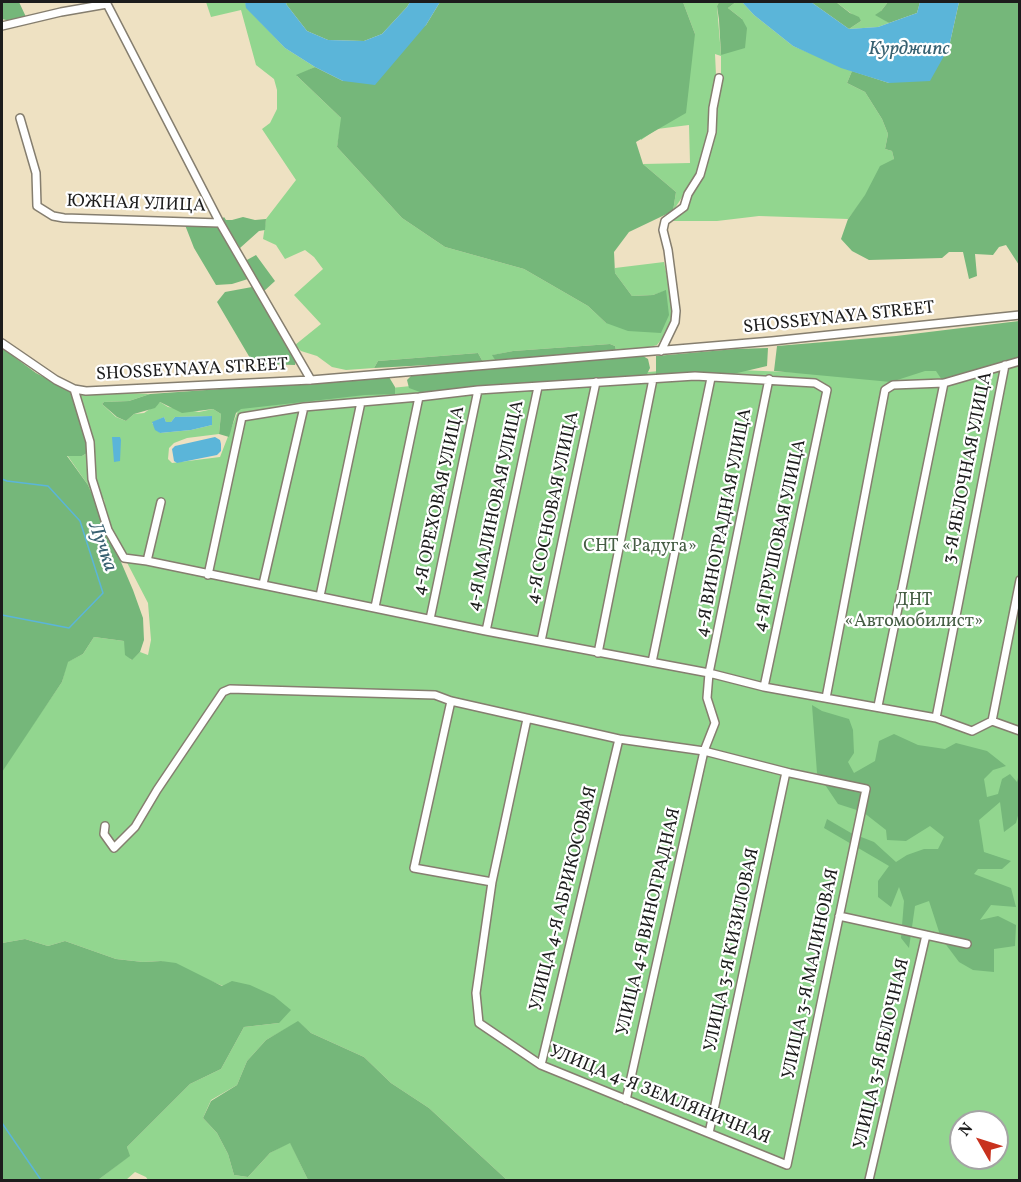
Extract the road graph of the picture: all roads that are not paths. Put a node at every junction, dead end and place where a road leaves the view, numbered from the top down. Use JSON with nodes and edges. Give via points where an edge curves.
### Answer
{"nodes":[{"id":1,"x":66,"y":2,"type":"edge"},
{"id":2,"x":61,"y":12,"type":"junction"},
{"id":3,"x":2,"y":26,"type":"edge"},
{"id":4,"x":718,"y":78,"type":"dead end"},
{"id":5,"x":20,"y":118,"type":"dead end"},
{"id":6,"x":220,"y":223,"type":"junction"},
{"id":7,"x":1020,"y":315,"type":"edge"},
{"id":8,"x":2,"y":343,"type":"edge"},
{"id":9,"x":661,"y":351,"type":"junction"},
{"id":10,"x":1020,"y":361,"type":"edge"},
{"id":11,"x":1005,"y":364,"type":"junction"},
{"id":12,"x":711,"y":378,"type":"junction"},
{"id":13,"x":653,"y":379,"type":"junction"},
{"id":14,"x":769,"y":379,"type":"junction"},
{"id":15,"x":311,"y":380,"type":"junction"},
{"id":16,"x":596,"y":382,"type":"junction"},
{"id":17,"x":944,"y":383,"type":"junction"},
{"id":18,"x":537,"y":387,"type":"junction"},
{"id":19,"x":74,"y":389,"type":"junction"},
{"id":20,"x":478,"y":390,"type":"junction"},
{"id":21,"x":419,"y":398,"type":"junction"},
{"id":22,"x":361,"y":402,"type":"junction"},
{"id":23,"x":304,"y":407,"type":"junction"},
{"id":24,"x":160,"y":502,"type":"dead end"},
{"id":25,"x":147,"y":561,"type":"junction"},
{"id":26,"x":208,"y":575,"type":"junction"},
{"id":27,"x":1020,"y":580,"type":"edge"},
{"id":28,"x":263,"y":584,"type":"junction"},
{"id":29,"x":320,"y":596,"type":"junction"},
{"id":30,"x":375,"y":607,"type":"junction"},
{"id":31,"x":430,"y":619,"type":"junction"},
{"id":32,"x":486,"y":631,"type":"junction"},
{"id":33,"x":541,"y":641,"type":"junction"},
{"id":34,"x":598,"y":653,"type":"junction"},
{"id":35,"x":652,"y":662,"type":"junction"},
{"id":36,"x":709,"y":674,"type":"junction"},
{"id":37,"x":764,"y":687,"type":"junction"},
{"id":38,"x":826,"y":698,"type":"junction"},
{"id":39,"x":451,"y":700,"type":"junction"},
{"id":40,"x":878,"y":706,"type":"junction"},
{"id":41,"x":936,"y":718,"type":"junction"},
{"id":42,"x":527,"y":719,"type":"junction"},
{"id":43,"x":992,"y":721,"type":"junction"},
{"id":44,"x":1020,"y":730,"type":"edge"},
{"id":45,"x":619,"y":739,"type":"junction"},
{"id":46,"x":704,"y":751,"type":"junction"},
{"id":47,"x":786,"y":772,"type":"junction"},
{"id":48,"x":105,"y":825,"type":"dead end"},
{"id":49,"x":492,"y":882,"type":"junction"},
{"id":50,"x":839,"y":916,"type":"junction"},
{"id":51,"x":927,"y":935,"type":"junction"},
{"id":52,"x":967,"y":944,"type":"dead end"},
{"id":53,"x":541,"y":1065,"type":"junction"},
{"id":54,"x":626,"y":1100,"type":"junction"},
{"id":55,"x":709,"y":1133,"type":"junction"},
{"id":56,"x":788,"y":1165,"type":"joint"},
{"id":57,"x":869,"y":1180,"type":"edge"}],
"edges":[{"from":1,"to":2,"type":"street"},
{"from":2,"to":3,"type":"street"},
{"from":2,"to":6,"type":"street","via":[[107,4]]},
{"from":4,"to":9,"type":"street","via":[[712,132],[700,175],[684,207],[665,222],[664,239],[676,310],[675,322]]},
{"from":5,"to":6,"type":"street","name":"ЮЖНАЯ УЛИЦА","via":[[36,173],[37,206],[53,216]]},
{"from":6,"to":15,"type":"street"},
{"from":7,"to":9,"type":"street","name":"SHOSSEYNAYA STREET"},
{"from":8,"to":19,"type":"street"},
{"from":9,"to":15,"type":"street","name":"SHOSSEYNAYA STREET"},
{"from":10,"to":11,"type":"street"},
{"from":11,"to":17,"type":"street"},
{"from":11,"to":41,"type":"street","name":"3-Я ЯБЛОЧНАЯ УЛИЦА"},
{"from":12,"to":13,"type":"street"},
{"from":12,"to":14,"type":"street"},
{"from":12,"to":35,"type":"street"},
{"from":13,"to":16,"type":"street"},
{"from":13,"to":34,"type":"street"},
{"from":14,"to":36,"type":"street","name":"4-Я ВИНОГРАДНАЯ УЛИЦА"},
{"from":14,"to":37,"type":"street","name":"4-Я ГРУШОВАЯ УЛИЦА","via":[[815,383],[827,390]]},
{"from":15,"to":19,"type":"street","name":"SHOSSEYNAYA STREET"},
{"from":16,"to":18,"type":"street"},
{"from":16,"to":33,"type":"street","name":"4-Я СОСНОВАЯ УЛИЦА"},
{"from":17,"to":38,"type":"street","via":[[893,385],[885,390]]},
{"from":17,"to":40,"type":"street"},
{"from":18,"to":20,"type":"street"},
{"from":18,"to":32,"type":"street","name":"4-Я МАЛИНОВАЯ УЛИЦА"},
{"from":19,"to":25,"type":"street","via":[[90,442],[92,479],[108,530],[124,558]]},
{"from":20,"to":21,"type":"street"},
{"from":20,"to":31,"type":"street","name":"4-Я ОРЕХОВАЯ УЛИЦА"},
{"from":21,"to":22,"type":"street"},
{"from":21,"to":30,"type":"street"},
{"from":22,"to":23,"type":"street"},
{"from":22,"to":29,"type":"street"},
{"from":23,"to":26,"type":"street","via":[[242,417]]},
{"from":23,"to":28,"type":"street"},
{"from":24,"to":25,"type":"street"},
{"from":25,"to":26,"type":"street"},
{"from":26,"to":28,"type":"street"},
{"from":27,"to":43,"type":"street"},
{"from":28,"to":29,"type":"street"},
{"from":29,"to":30,"type":"street"},
{"from":30,"to":31,"type":"street"},
{"from":31,"to":32,"type":"street"},
{"from":32,"to":33,"type":"street"},
{"from":33,"to":34,"type":"street"},
{"from":34,"to":35,"type":"street"},
{"from":35,"to":36,"type":"street"},
{"from":36,"to":37,"type":"street"},
{"from":36,"to":46,"type":"street","name":"4-Я ВИНОГРАДНАЯ УЛИЦА","via":[[707,698],[715,723]]},
{"from":37,"to":38,"type":"street"},
{"from":38,"to":40,"type":"street"},
{"from":39,"to":42,"type":"street"},
{"from":39,"to":48,"type":"street","via":[[419,693],[230,689],[223,692],[135,827],[114,848],[104,834]]},
{"from":39,"to":49,"type":"street","via":[[414,868]]},
{"from":40,"to":41,"type":"street"},
{"from":41,"to":43,"type":"street","via":[[972,731]]},
{"from":42,"to":45,"type":"street"},
{"from":42,"to":49,"type":"street","name":"УЛИЦА 4-Я ЗЕМЛЯНИЧНАЯ"},
{"from":43,"to":44,"type":"street"},
{"from":45,"to":46,"type":"street"},
{"from":45,"to":53,"type":"street","name":"УЛИЦА 4-Я АБРИКОСОВАЯ"},
{"from":46,"to":47,"type":"street"},
{"from":46,"to":54,"type":"street","name":"УЛИЦА 4-Я ВИНОГРАДНАЯ"},
{"from":47,"to":50,"type":"street","name":"УЛИЦА 3-Я МАЛИНОВАЯ","via":[[866,789]]},
{"from":47,"to":55,"type":"street","name":"УЛИЦА 3-Я КИЗИЛОВАЯ"},
{"from":49,"to":53,"type":"street","name":"УЛИЦА 4-Я ЗЕМЛЯНИЧНАЯ","via":[[476,993],[479,1023]]},
{"from":50,"to":51,"type":"street"},
{"from":50,"to":56,"type":"street","name":"УЛИЦА 3-Я МАЛИНОВАЯ"},
{"from":51,"to":52,"type":"street"},
{"from":51,"to":57,"type":"street","name":"УЛИЦА 3-Я ЯБЛОЧНАЯ"},
{"from":53,"to":54,"type":"street","name":"УЛИЦА 4-Я ЗЕМЛЯНИЧНАЯ"},
{"from":54,"to":55,"type":"street","name":"УЛИЦА 4-Я ЗЕМЛЯНИЧНАЯ"},
{"from":55,"to":56,"type":"street","name":"УЛИЦА 4-Я ЗЕМЛЯНИЧНАЯ"}]}
